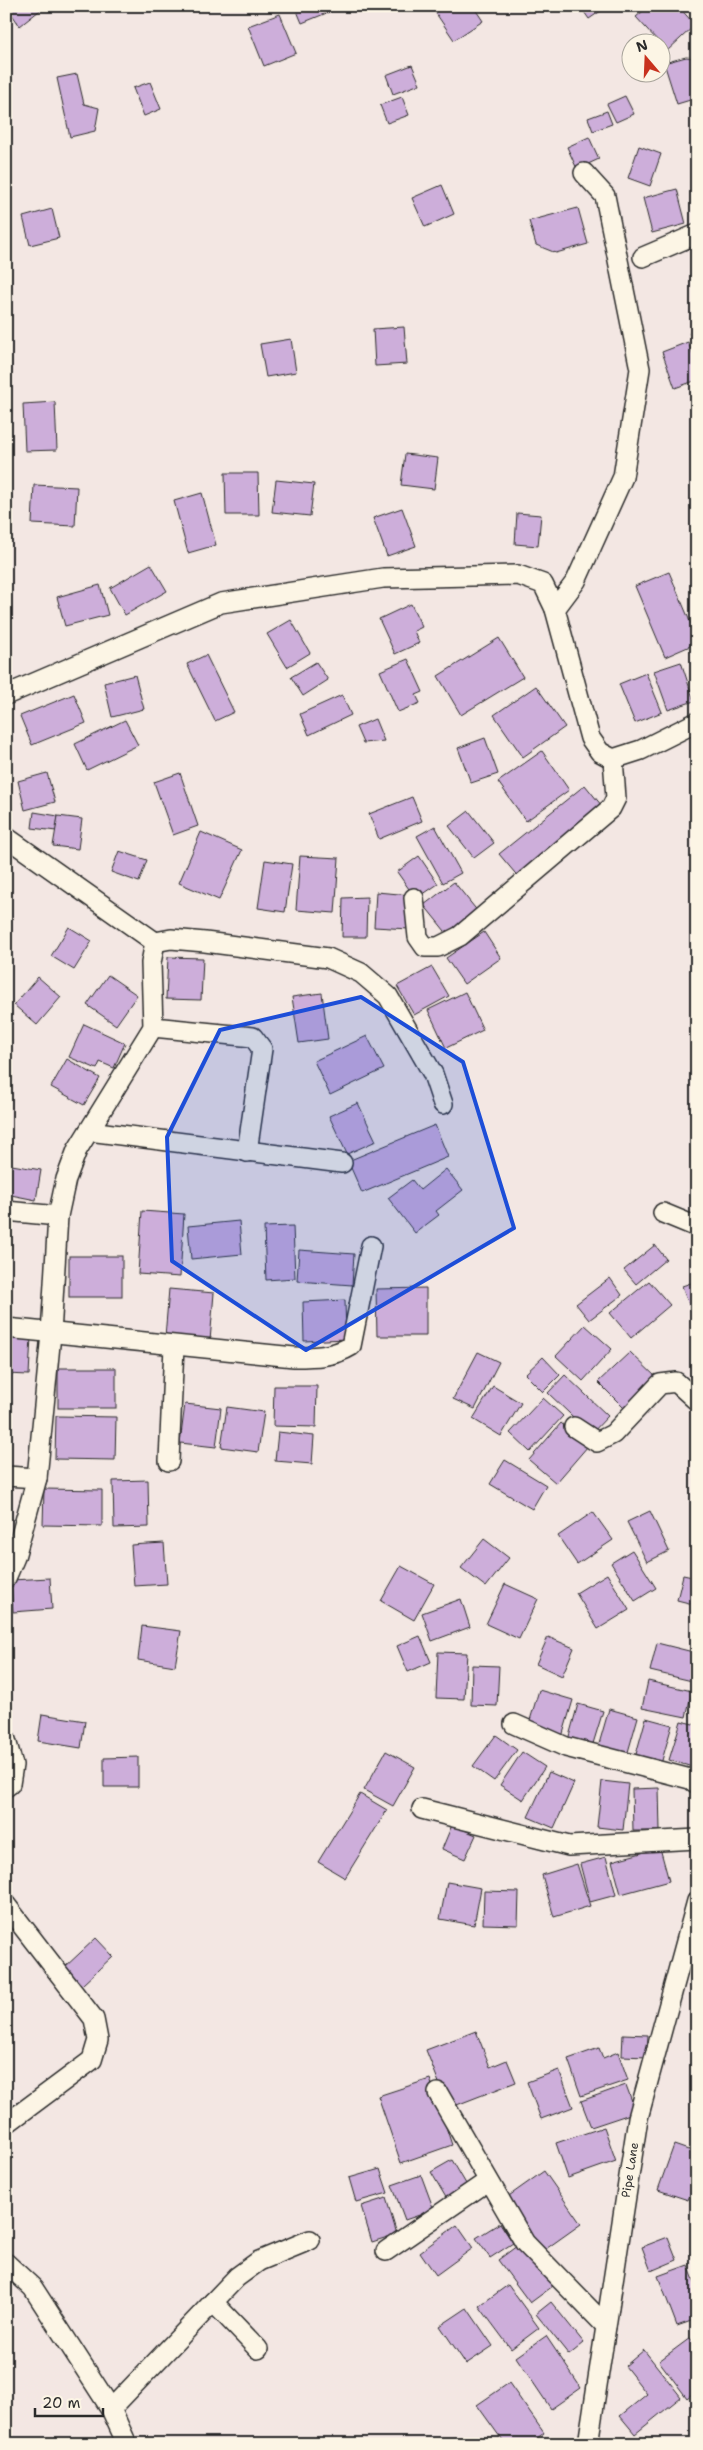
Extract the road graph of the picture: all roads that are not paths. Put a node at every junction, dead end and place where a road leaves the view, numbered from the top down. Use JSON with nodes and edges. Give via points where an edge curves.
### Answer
{"nodes":[{"id":1,"x":584,"y":173,"type":"dead end"},
{"id":2,"x":697,"y":234,"type":"edge"},
{"id":3,"x":643,"y":257,"type":"dead end"},
{"id":4,"x":555,"y":609,"type":"junction"},
{"id":5,"x":6,"y":695,"type":"edge"},
{"id":6,"x":697,"y":722,"type":"edge"},
{"id":7,"x":613,"y":759,"type":"junction"},
{"id":8,"x":6,"y":837,"type":"edge"},
{"id":9,"x":414,"y":898,"type":"dead end"},
{"id":10,"x":155,"y":942,"type":"junction"},
{"id":11,"x":153,"y":1027,"type":"junction"},
{"id":12,"x":443,"y":1104,"type":"dead end"},
{"id":13,"x":89,"y":1131,"type":"junction"},
{"id":14,"x":247,"y":1152,"type":"junction"},
{"id":15,"x":342,"y":1163,"type":"dead end"},
{"id":16,"x":6,"y":1211,"type":"edge"},
{"id":17,"x":663,"y":1213,"type":"dead end"},
{"id":18,"x":58,"y":1216,"type":"junction"},
{"id":19,"x":697,"y":1227,"type":"edge"},
{"id":20,"x":372,"y":1246,"type":"dead end"},
{"id":21,"x":6,"y":1328,"type":"edge"},
{"id":22,"x":51,"y":1334,"type":"junction"},
{"id":23,"x":174,"y":1346,"type":"junction"},
{"id":24,"x":697,"y":1401,"type":"edge"},
{"id":25,"x":574,"y":1428,"type":"dead end"},
{"id":26,"x":169,"y":1462,"type":"dead end"},
{"id":27,"x":6,"y":1476,"type":"edge"},
{"id":28,"x":37,"y":1478,"type":"junction"},
{"id":29,"x":6,"y":1578,"type":"edge"},
{"id":30,"x":514,"y":1724,"type":"dead end"},
{"id":31,"x":6,"y":1740,"type":"edge"},
{"id":32,"x":697,"y":1784,"type":"edge"},
{"id":33,"x":6,"y":1787,"type":"edge"},
{"id":34,"x":422,"y":1809,"type":"dead end"},
{"id":35,"x":697,"y":1838,"type":"edge"},
{"id":36,"x":697,"y":1901,"type":"edge"},
{"id":37,"x":6,"y":1906,"type":"edge"},
{"id":38,"x":438,"y":2093,"type":"dead end"},
{"id":39,"x":6,"y":2124,"type":"edge"},
{"id":40,"x":488,"y":2182,"type":"junction"},
{"id":41,"x":310,"y":2240,"type":"dead end"},
{"id":42,"x":386,"y":2251,"type":"dead end"},
{"id":43,"x":6,"y":2263,"type":"edge"},
{"id":44,"x":213,"y":2302,"type":"junction"},
{"id":45,"x":606,"y":2326,"type":"junction"},
{"id":46,"x":258,"y":2349,"type":"dead end"},
{"id":47,"x":111,"y":2409,"type":"junction"},
{"id":48,"x":127,"y":2444,"type":"edge"},
{"id":49,"x":588,"y":2444,"type":"edge"}],
"edges":[{"from":1,"to":4,"type":"street","via":[[605,196],[640,369],[623,478],[576,581]]},
{"from":2,"to":3,"type":"street"},
{"from":4,"to":5,"type":"street","via":[[543,584],[518,575],[383,578],[221,603]]},
{"from":4,"to":7,"type":"street","via":[[590,738],[600,752]]},
{"from":6,"to":7,"type":"street","via":[[641,750]]},
{"from":7,"to":9,"type":"street","via":[[616,798],[611,808],[460,936],[438,947],[424,948],[418,937]]},
{"from":8,"to":10,"type":"street"},
{"from":10,"to":11,"type":"street","via":[[151,963]]},
{"from":10,"to":12,"type":"street","via":[[171,939],[205,942],[328,958],[360,974],[388,996],[433,1074]]},
{"from":11,"to":13,"type":"street"},
{"from":11,"to":14,"type":"street","via":[[253,1037],[258,1041],[262,1049]]},
{"from":13,"to":14,"type":"street"},
{"from":13,"to":18,"type":"street","via":[[76,1150]]},
{"from":14,"to":15,"type":"street"},
{"from":16,"to":18,"type":"street"},
{"from":17,"to":19,"type":"street"},
{"from":18,"to":22,"type":"street"},
{"from":20,"to":23,"type":"street","via":[[351,1346],[339,1353],[294,1357]]},
{"from":21,"to":22,"type":"street"},
{"from":22,"to":23,"type":"street"},
{"from":22,"to":28,"type":"street"},
{"from":23,"to":26,"type":"street"},
{"from":24,"to":25,"type":"street","via":[[676,1382],[660,1384],[613,1434],[598,1442]]},
{"from":27,"to":28,"type":"street"},
{"from":28,"to":29,"type":"street"},
{"from":30,"to":32,"type":"street","via":[[566,1747],[690,1778]]},
{"from":31,"to":33,"type":"street","via":[[13,1765],[10,1784]]},
{"from":34,"to":35,"type":"street","via":[[569,1846]]},
{"from":36,"to":45,"type":"street","name":"Pipe Lane","via":[[638,2118]]},
{"from":37,"to":39,"type":"street","via":[[94,2018],[98,2040],[92,2060]]},
{"from":38,"to":40,"type":"street"},
{"from":40,"to":42,"type":"street"},
{"from":40,"to":45,"type":"street","via":[[525,2243]]},
{"from":41,"to":44,"type":"street","via":[[258,2261]]},
{"from":43,"to":47,"type":"street","via":[[32,2288]]},
{"from":44,"to":46,"type":"street"},
{"from":44,"to":47,"type":"street"},
{"from":45,"to":49,"type":"street","name":"Pipe Lane"},
{"from":47,"to":48,"type":"street"}]}
